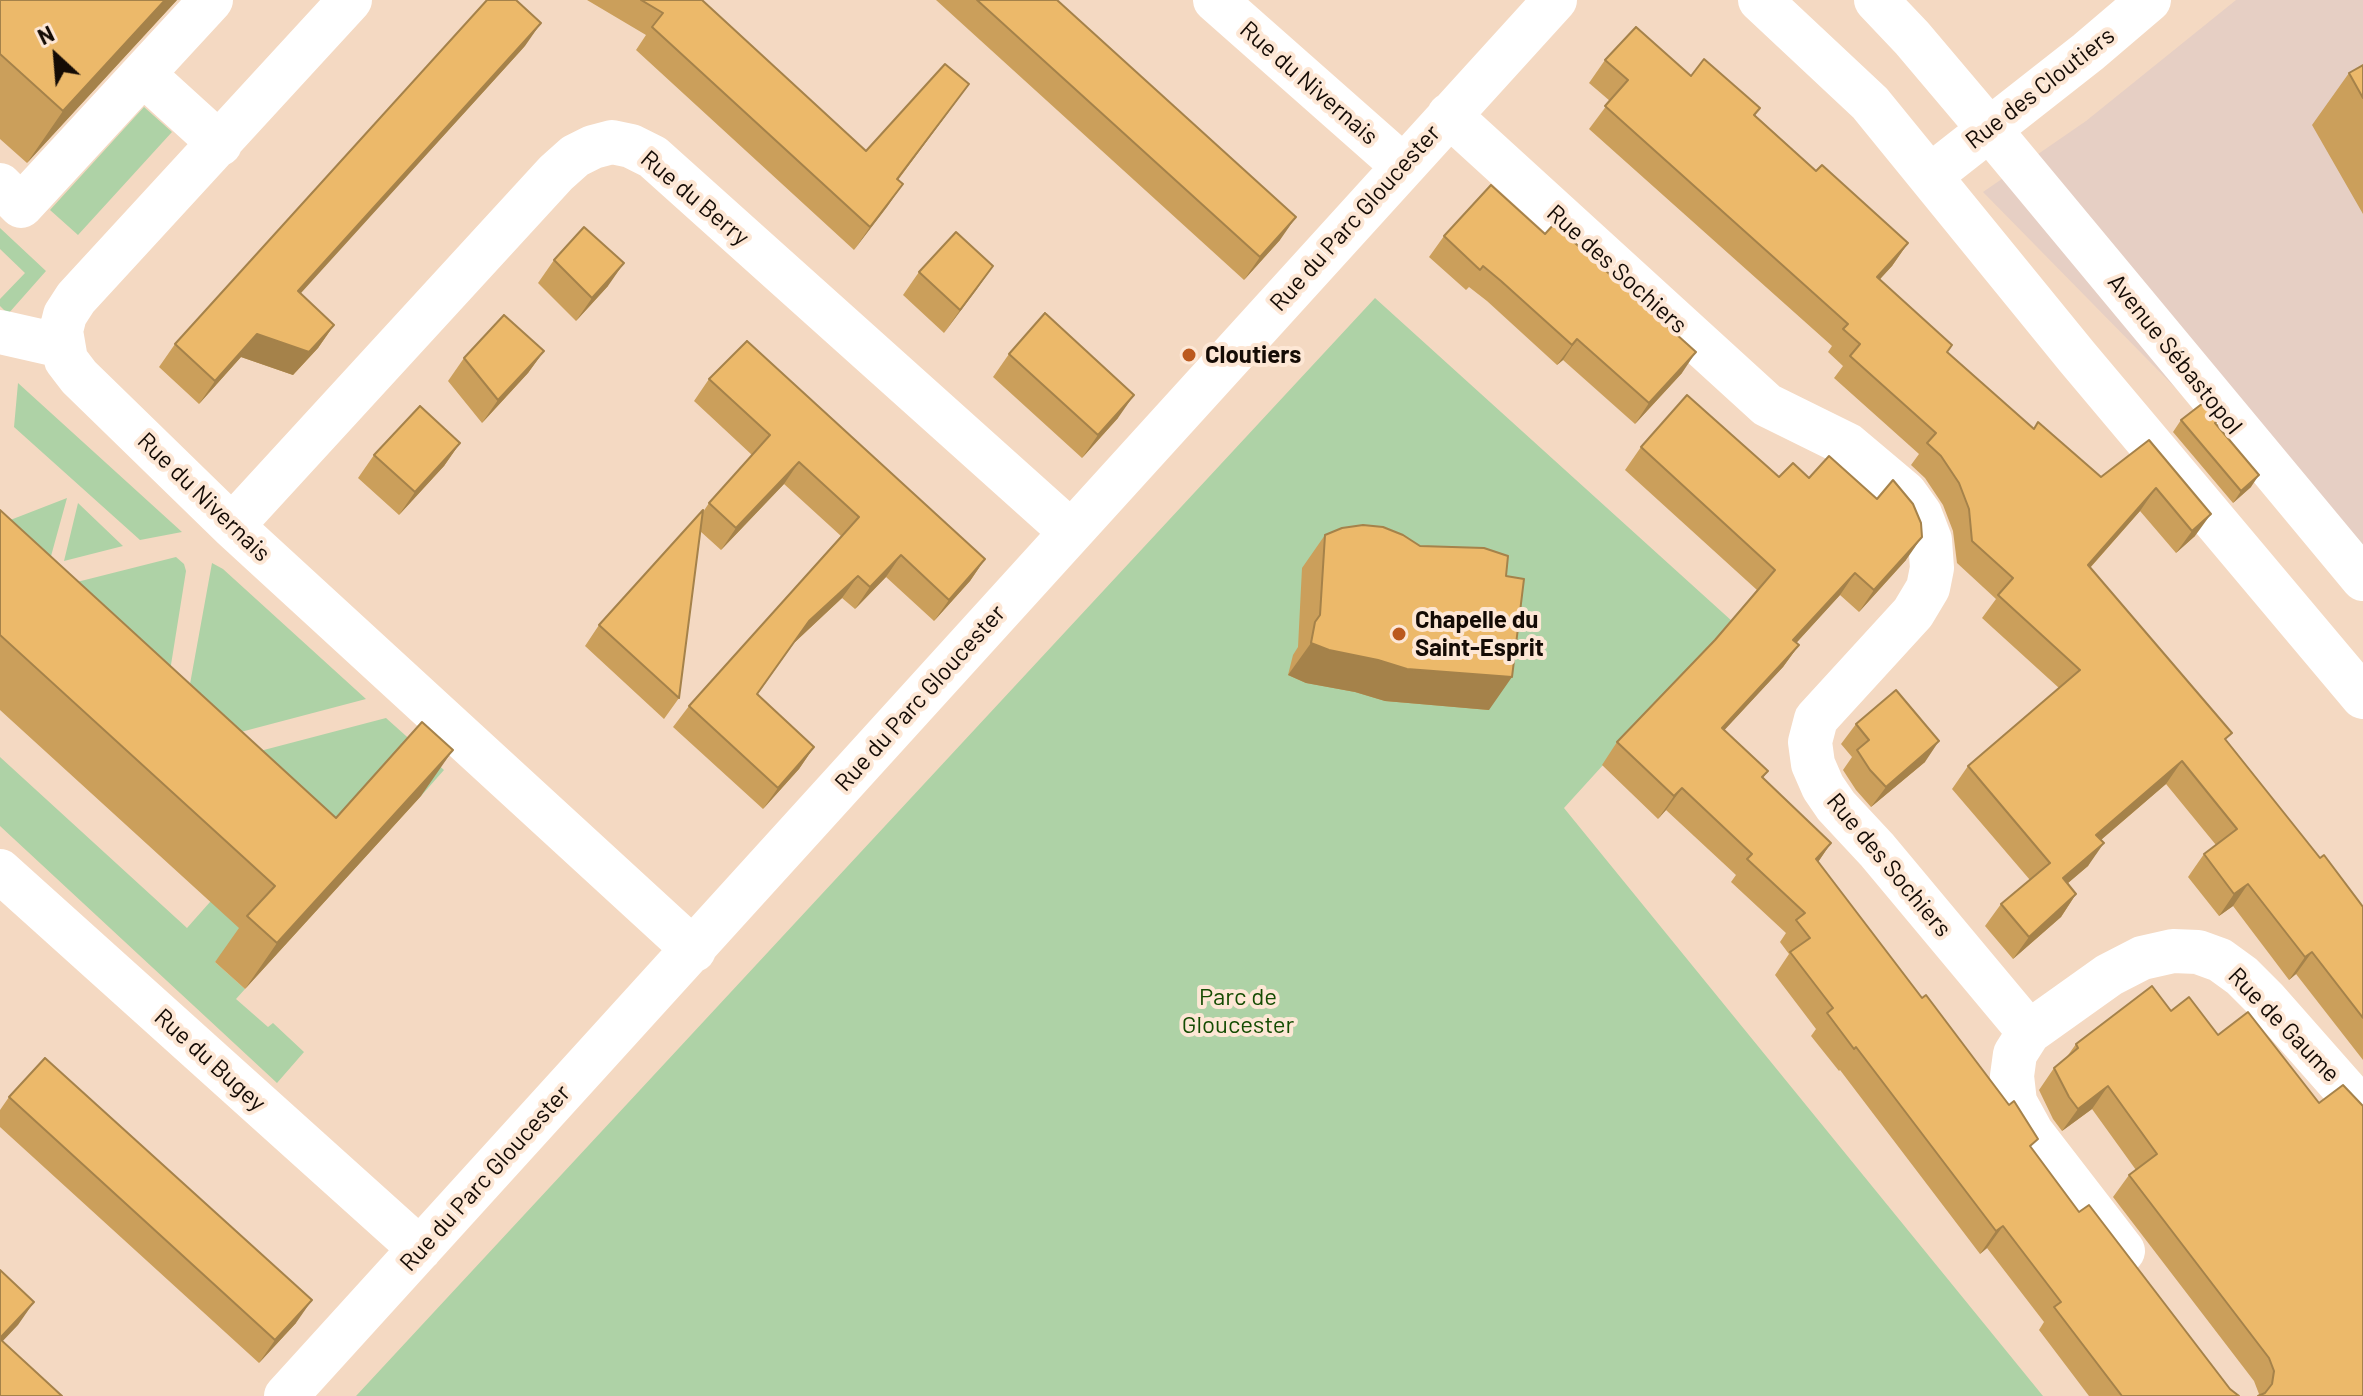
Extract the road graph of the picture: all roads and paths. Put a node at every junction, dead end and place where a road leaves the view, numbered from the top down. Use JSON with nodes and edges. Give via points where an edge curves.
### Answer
{"nodes":[{"id":1,"x":211,"y":0,"type":"edge"},
{"id":2,"x":350,"y":0,"type":"edge"},
{"id":3,"x":1215,"y":0,"type":"edge"},
{"id":4,"x":1555,"y":0,"type":"edge"},
{"id":5,"x":1760,"y":0,"type":"edge"},
{"id":6,"x":1876,"y":0,"type":"edge"},
{"id":7,"x":2149,"y":0,"type":"edge"},
{"id":8,"x":143,"y":74,"type":"junction"},
{"id":9,"x":1449,"y":115,"type":"junction"},
{"id":10,"x":1989,"y":129,"type":"junction"},
{"id":11,"x":220,"y":144,"type":"junction"},
{"id":12,"x":1403,"y":166,"type":"junction"},
{"id":13,"x":1930,"y":176,"type":"junction"},
{"id":14,"x":0,"y":185,"type":"edge"},
{"id":15,"x":0,"y":332,"type":"edge"},
{"id":16,"x":62,"y":346,"type":"junction"},
{"id":17,"x":232,"y":526,"type":"junction"},
{"id":18,"x":1070,"y":531,"type":"junction"},
{"id":19,"x":2361,"y":573,"type":"edge"},
{"id":20,"x":2363,"y":697,"type":"edge"},
{"id":21,"x":0,"y":871,"type":"edge"},
{"id":22,"x":694,"y":950,"type":"junction"},
{"id":23,"x":2029,"y":1032,"type":"junction"},
{"id":24,"x":2363,"y":1110,"type":"edge"},
{"id":25,"x":420,"y":1249,"type":"junction"},
{"id":26,"x":2147,"y":1283,"type":"edge"},
{"id":27,"x":286,"y":1396,"type":"edge"}],
"edges":[{"from":1,"to":8,"type":"street"},
{"from":2,"to":11,"type":"street"},
{"from":3,"to":12,"type":"street","name":"Rue du Nivernais"},
{"from":4,"to":9,"type":"street","name":"Rue du Parc Gloucester"},
{"from":5,"to":13,"type":"street","via":[[1870,103]]},
{"from":6,"to":10,"type":"street","name":"Avenue Sébastopol"},
{"from":7,"to":10,"type":"street","name":"Rue des Cloutiers"},
{"from":8,"to":11,"type":"street"},
{"from":8,"to":14,"type":"street","via":[[21,206]]},
{"from":9,"to":12,"type":"street","name":"Rue du Parc Gloucester"},
{"from":9,"to":23,"type":"street","name":"Rue des Sochiers","via":[[1767,405],[1848,445],[1905,493],[1920,514],[1930,540],[1928,588],[1913,613],[1816,719],[1810,742],[1813,764],[1836,806]]},
{"from":10,"to":13,"type":"street","name":"Rue des Cloutiers"},
{"from":10,"to":19,"type":"street","name":"Avenue Sébastopol"},
{"from":11,"to":16,"type":"street","via":[[76,298],[65,315]]},
{"from":12,"to":18,"type":"street","name":"Rue du Parc Gloucester"},
{"from":13,"to":20,"type":"street"},
{"from":15,"to":16,"type":"street"},
{"from":16,"to":17,"type":"street","name":"Rue du Nivernais","via":[[79,377]]},
{"from":17,"to":18,"type":"street","name":"Rue du Berry","via":[[556,173],[575,156],[612,142],[653,157]]},
{"from":17,"to":22,"type":"street","name":"Rue du Nivernais"},
{"from":18,"to":22,"type":"street","name":"Rue du Parc Gloucester"},
{"from":21,"to":25,"type":"street","name":"Rue du Bugey"},
{"from":22,"to":25,"type":"street","name":"Rue du Parc Gloucester"},
{"from":23,"to":24,"type":"street","name":"Rue de Gaume","via":[[2142,958],[2198,952],[2242,976]]},
{"from":23,"to":26,"type":"street","via":[[2015,1054],[2015,1102],[2032,1133]]},
{"from":25,"to":27,"type":"street","name":"Rue du Parc Gloucester"}]}
